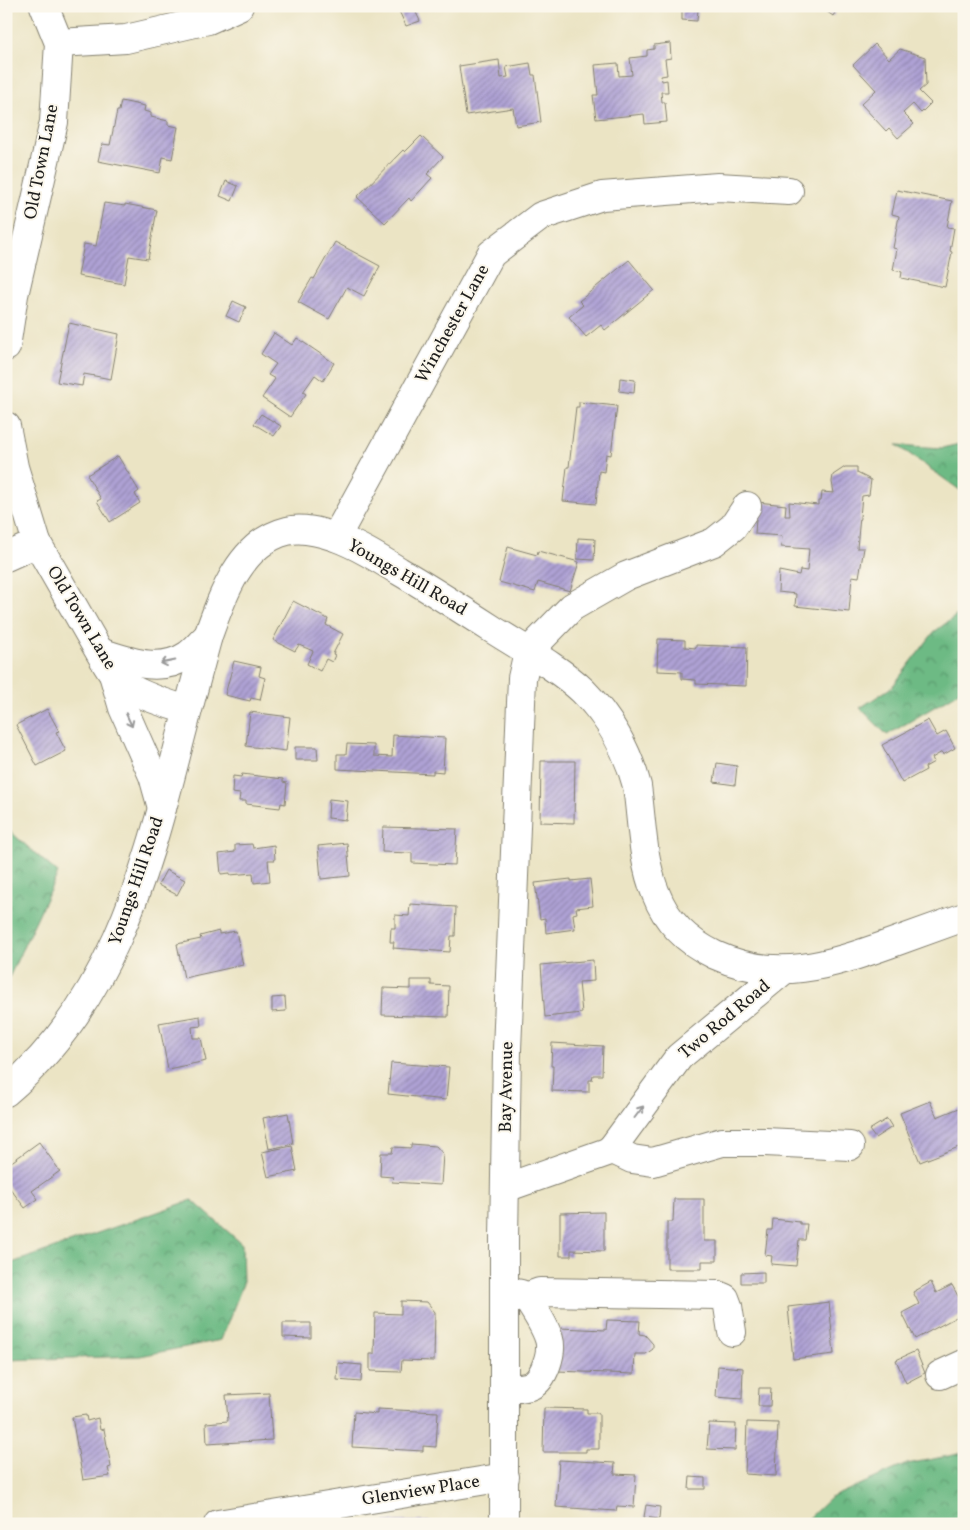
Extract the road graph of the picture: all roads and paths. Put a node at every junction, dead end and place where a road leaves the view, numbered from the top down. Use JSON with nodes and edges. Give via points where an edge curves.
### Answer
{"nodes":[{"id":1,"x":44,"y":6,"type":"edge"},
{"id":2,"x":239,"y":6,"type":"edge"},
{"id":3,"x":59,"y":43,"type":"junction"},
{"id":4,"x":789,"y":191,"type":"dead end"},
{"id":5,"x":6,"y":348,"type":"edge"},
{"id":6,"x":6,"y":426,"type":"edge"},
{"id":7,"x":747,"y":506,"type":"dead end"},
{"id":8,"x":336,"y":538,"type":"junction"},
{"id":9,"x":37,"y":543,"type":"junction"},
{"id":10,"x":6,"y":557,"type":"edge"},
{"id":11,"x":208,"y":636,"type":"junction"},
{"id":12,"x":528,"y":652,"type":"junction"},
{"id":13,"x":106,"y":663,"type":"junction"},
{"id":14,"x":187,"y":710,"type":"junction"},
{"id":15,"x":162,"y":808,"type":"junction"},
{"id":16,"x":964,"y":917,"type":"edge"},
{"id":17,"x":784,"y":970,"type":"junction"},
{"id":18,"x":6,"y":1092,"type":"edge"},
{"id":19,"x":850,"y":1146,"type":"dead end"},
{"id":20,"x":610,"y":1150,"type":"junction"},
{"id":21,"x":505,"y":1188,"type":"junction"},
{"id":22,"x":515,"y":1294,"type":"junction"},
{"id":23,"x":732,"y":1332,"type":"dead end"},
{"id":24,"x":505,"y":1389,"type":"junction"},
{"id":25,"x":505,"y":1477,"type":"junction"},
{"id":26,"x":218,"y":1524,"type":"edge"},
{"id":27,"x":504,"y":1524,"type":"edge"}],
"edges":[{"from":1,"to":3,"type":"street","name":"Old Town Lane"},
{"from":2,"to":3,"type":"street","via":[[208,20],[126,39]]},
{"from":3,"to":5,"type":"street","name":"Old Town Lane","via":[[54,122],[14,295]]},
{"from":4,"to":8,"type":"street","name":"Winchester Lane","via":[[718,187],[602,196],[541,216],[491,254]]},
{"from":6,"to":9,"type":"street","name":"Old Town Lane","via":[[14,467]]},
{"from":7,"to":12,"type":"street","via":[[733,527],[714,542],[626,576],[572,607]]},
{"from":8,"to":11,"type":"street","name":"Youngs Hill Road","via":[[314,531],[288,531],[256,547],[229,583]]},
{"from":8,"to":12,"type":"street","name":"Youngs Hill Road","via":[[405,574]]},
{"from":9,"to":10,"type":"street"},
{"from":9,"to":13,"type":"street","name":"Old Town Lane"},
{"from":11,"to":13,"type":"street","one_way":true,"via":[[189,654],[166,664]]},
{"from":11,"to":14,"type":"street","name":"Youngs Hill Road"},
{"from":12,"to":17,"type":"street","name":"Youngs Hill Road","via":[[571,680],[604,716],[620,743],[637,786],[650,878],[670,921],[692,943],[720,958],[752,967]]},
{"from":12,"to":21,"type":"street","name":"Bay Avenue","via":[[522,678],[507,1050]]},
{"from":13,"to":14,"type":"street","name":"Old Town Lane","via":[[119,681],[163,703]]},
{"from":13,"to":15,"type":"street","one_way":true,"via":[[153,776]]},
{"from":14,"to":15,"type":"street","name":"Youngs Hill Road"},
{"from":15,"to":18,"type":"street","name":"Youngs Hill Road","via":[[132,904],[107,961],[56,1041]]},
{"from":16,"to":17,"type":"street","name":"Youngs Hill Road","via":[[849,958],[815,967]]},
{"from":20,"to":17,"type":"street","name":"Two Rod Road","one_way":true,"via":[[679,1057]]},
{"from":19,"to":20,"type":"street","via":[[722,1142],[653,1162],[632,1159]]},
{"from":20,"to":21,"type":"street"},
{"from":21,"to":22,"type":"street","name":"Bay Avenue"},
{"from":22,"to":23,"type":"street","via":[[718,1295],[725,1298]]},
{"from":22,"to":24,"type":"street","name":"Bay Avenue"},
{"from":22,"to":24,"type":"street","via":[[549,1338],[549,1357],[534,1384]]},
{"from":24,"to":25,"type":"street","name":"Bay Avenue"},
{"from":25,"to":26,"type":"street","name":"Glenview Place"},
{"from":25,"to":27,"type":"street","name":"Bay Avenue"}]}
